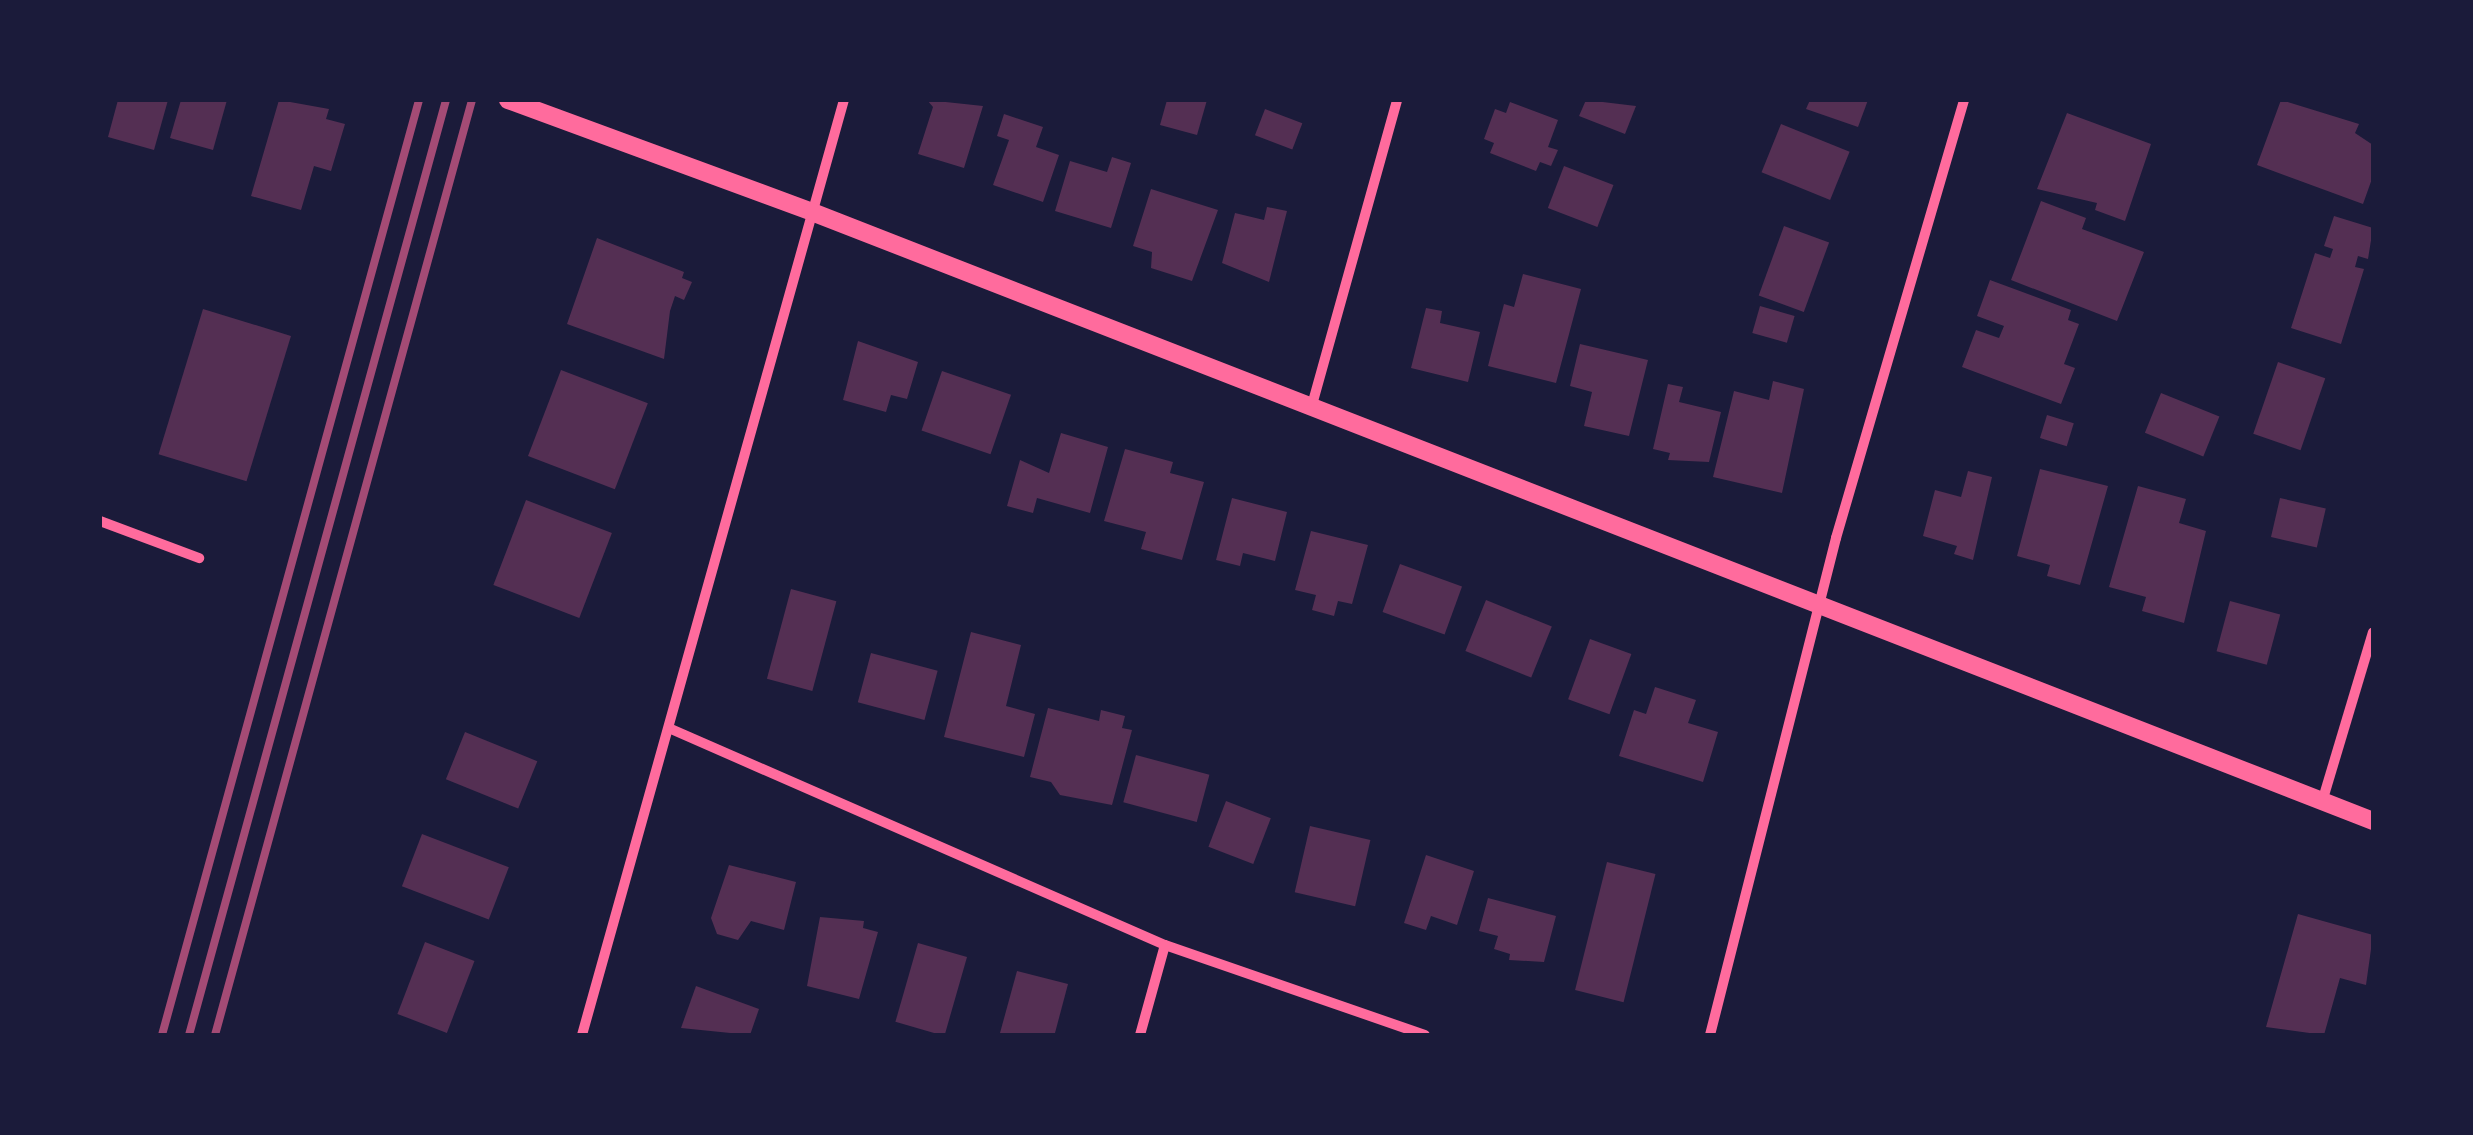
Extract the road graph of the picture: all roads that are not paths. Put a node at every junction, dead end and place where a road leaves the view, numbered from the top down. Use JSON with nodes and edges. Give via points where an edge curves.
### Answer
{"nodes":[{"id":1,"x":508,"y":100,"type":"edge"},
{"id":2,"x":844,"y":100,"type":"edge"},
{"id":3,"x":1398,"y":100,"type":"edge"},
{"id":4,"x":1964,"y":100,"type":"edge"},
{"id":5,"x":812,"y":212,"type":"junction"},
{"id":6,"x":1312,"y":405,"type":"junction"},
{"id":7,"x":100,"y":520,"type":"edge"},
{"id":8,"x":199,"y":558,"type":"dead end"},
{"id":9,"x":1819,"y":605,"type":"junction"},
{"id":10,"x":2373,"y":632,"type":"edge"},
{"id":11,"x":670,"y":729,"type":"junction"},
{"id":12,"x":2322,"y":802,"type":"junction"},
{"id":13,"x":2373,"y":821,"type":"edge"},
{"id":14,"x":1164,"y":945,"type":"junction"},
{"id":15,"x":582,"y":1035,"type":"edge"},
{"id":16,"x":1140,"y":1035,"type":"edge"},
{"id":17,"x":1425,"y":1035,"type":"edge"},
{"id":18,"x":1710,"y":1035,"type":"edge"}],
"edges":[{"from":1,"to":5,"type":"street"},
{"from":2,"to":5,"type":"street"},
{"from":3,"to":6,"type":"street"},
{"from":4,"to":9,"type":"street"},
{"from":5,"to":6,"type":"street"},
{"from":5,"to":11,"type":"street"},
{"from":6,"to":9,"type":"street"},
{"from":7,"to":8,"type":"street"},
{"from":9,"to":12,"type":"street"},
{"from":9,"to":18,"type":"street"},
{"from":10,"to":12,"type":"street"},
{"from":11,"to":14,"type":"street"},
{"from":11,"to":15,"type":"street"},
{"from":12,"to":13,"type":"street"},
{"from":14,"to":16,"type":"street"},
{"from":14,"to":17,"type":"street"}]}
